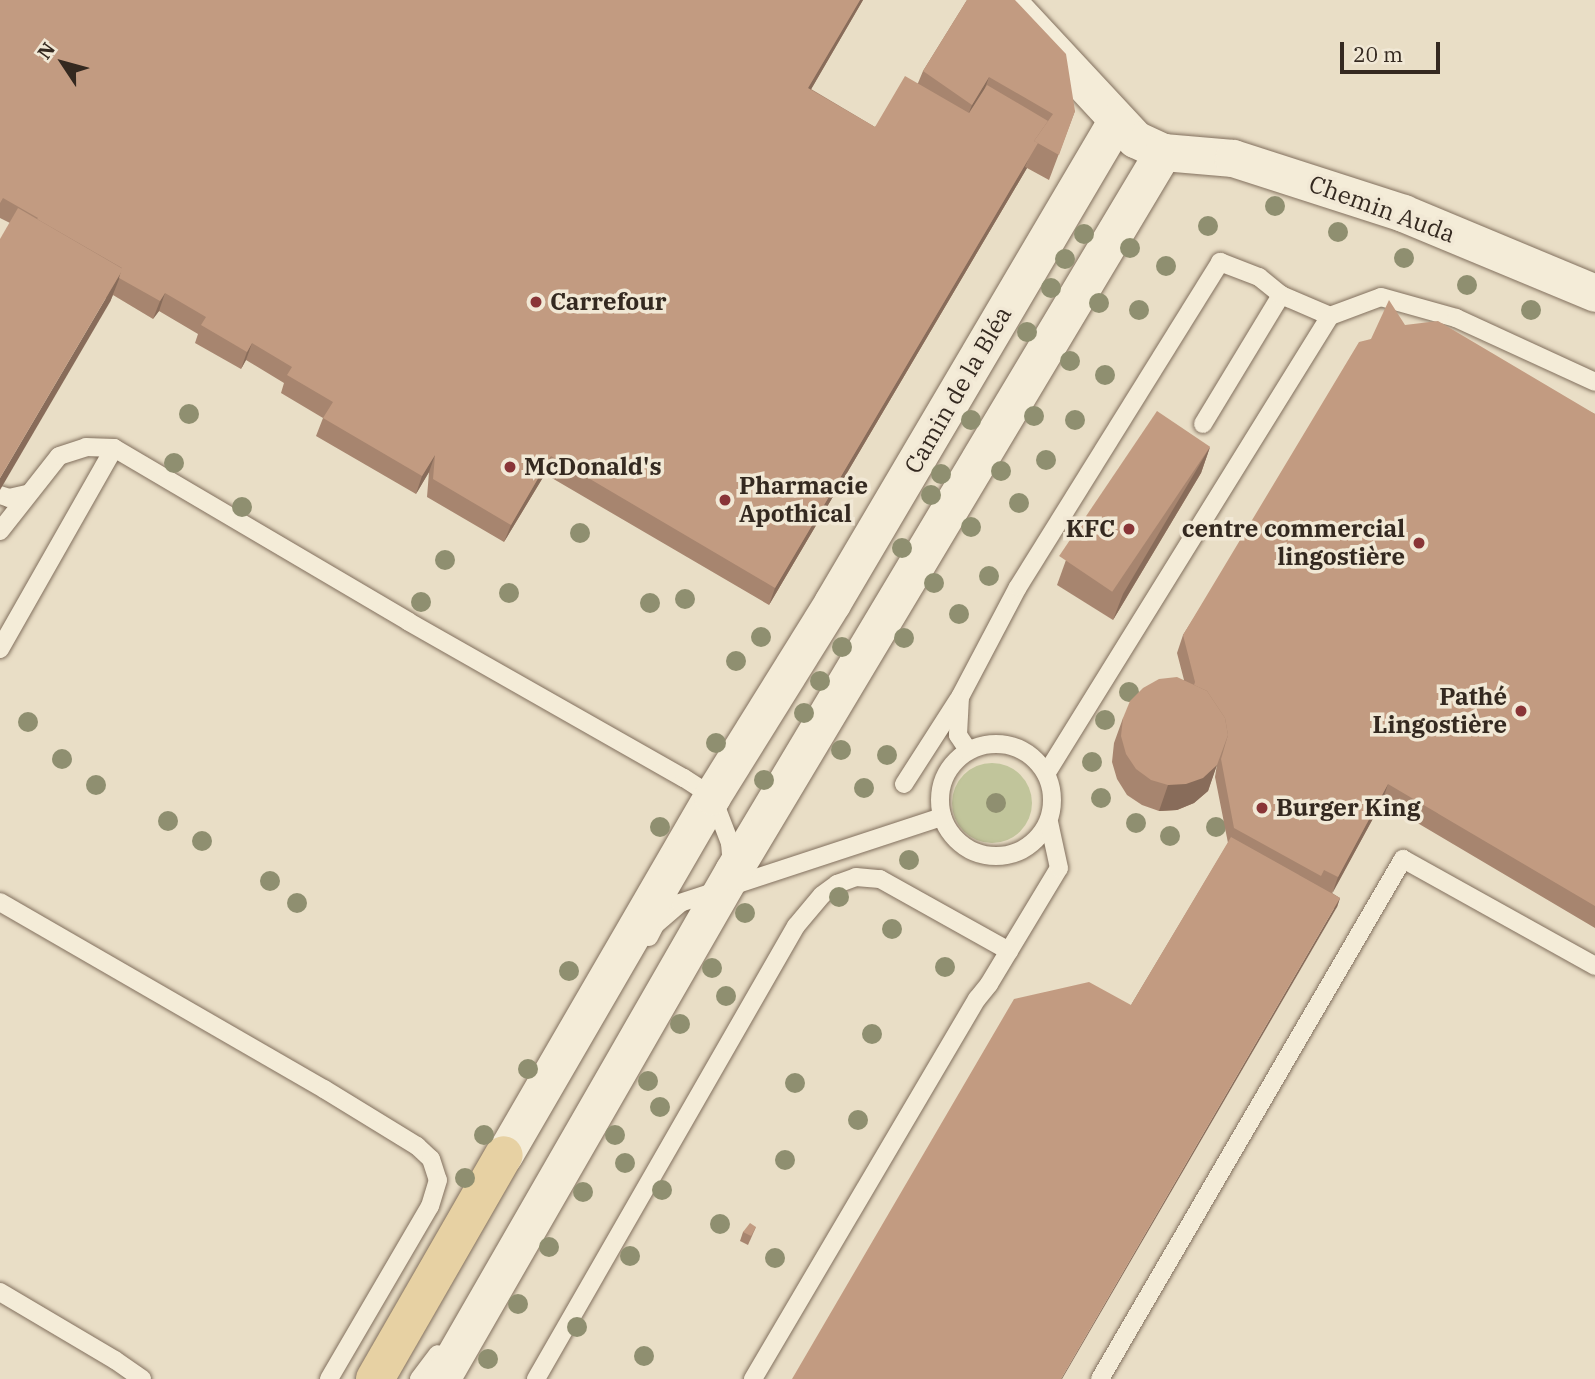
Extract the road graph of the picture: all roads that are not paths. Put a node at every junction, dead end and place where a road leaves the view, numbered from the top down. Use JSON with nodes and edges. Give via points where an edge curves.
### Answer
{"nodes":[{"id":1,"x":1006,"y":0,"type":"edge"},
{"id":2,"x":1116,"y":121,"type":"junction"},
{"id":3,"x":1163,"y":152,"type":"junction"},
{"id":4,"x":1595,"y":293,"type":"edge"},
{"id":5,"x":1281,"y":295,"type":"junction"},
{"id":6,"x":1330,"y":316,"type":"junction"},
{"id":7,"x":1595,"y":382,"type":"edge"},
{"id":8,"x":1203,"y":424,"type":"dead end"},
{"id":9,"x":114,"y":448,"type":"junction"},
{"id":10,"x":27,"y":494,"type":"junction"},
{"id":11,"x":0,"y":495,"type":"edge"},
{"id":12,"x":0,"y":531,"type":"edge"},
{"id":13,"x":0,"y":649,"type":"edge"},
{"id":14,"x":960,"y":697,"type":"junction"},
{"id":15,"x":968,"y":750,"type":"junction"},
{"id":16,"x":1046,"y":774,"type":"junction"},
{"id":17,"x":904,"y":784,"type":"dead end"},
{"id":18,"x":712,"y":796,"type":"junction"},
{"id":19,"x":942,"y":817,"type":"junction"},
{"id":20,"x":1049,"y":822,"type":"junction"},
{"id":21,"x":729,"y":878,"type":"junction"},
{"id":22,"x":0,"y":902,"type":"edge"},
{"id":23,"x":1009,"y":951,"type":"junction"},
{"id":24,"x":1595,"y":966,"type":"edge"},
{"id":25,"x":554,"y":1068,"type":"junction"},
{"id":26,"x":504,"y":1155,"type":"joint"},
{"id":27,"x":0,"y":1292,"type":"edge"},
{"id":28,"x":483,"y":1305,"type":"junction"},
{"id":29,"x":115,"y":1360,"type":"junction"},
{"id":30,"x":122,"y":1379,"type":"edge"},
{"id":31,"x":142,"y":1379,"type":"edge"},
{"id":32,"x":330,"y":1379,"type":"edge"},
{"id":33,"x":375,"y":1379,"type":"edge"},
{"id":34,"x":419,"y":1379,"type":"edge"},
{"id":35,"x":441,"y":1379,"type":"edge"},
{"id":36,"x":536,"y":1379,"type":"edge"},
{"id":37,"x":753,"y":1379,"type":"edge"},
{"id":38,"x":1100,"y":1379,"type":"edge"}],
"edges":[{"from":1,"to":2,"type":"street"},
{"from":2,"to":3,"type":"street","via":[[1135,139]]},
{"from":2,"to":18,"type":"street","name":"Camin de la Bléa","via":[[832,604]]},
{"from":3,"to":4,"type":"street","name":"Chemin Auda","via":[[1233,158],[1403,213]]},
{"from":3,"to":21,"type":"street"},
{"from":5,"to":6,"type":"lane"},
{"from":5,"to":8,"type":"lane"},
{"from":5,"to":14,"type":"lane","via":[[1259,276],[1220,262],[1018,587]]},
{"from":6,"to":7,"type":"lane","via":[[1381,297],[1456,318]]},
{"from":6,"to":16,"type":"lane"},
{"from":9,"to":10,"type":"lane","via":[[86,447],[59,456]]},
{"from":9,"to":13,"type":"lane"},
{"from":9,"to":18,"type":"lane"},
{"from":10,"to":11,"type":"lane"},
{"from":10,"to":12,"type":"lane"},
{"from":14,"to":15,"type":"lane","via":[[958,735]]},
{"from":14,"to":17,"type":"lane"},
{"from":15,"to":16,"type":"lane","via":[[1003,743],[1021,748]]},
{"from":15,"to":19,"type":"lane","via":[[943,780]]},
{"from":16,"to":20,"type":"lane","via":[[1052,804]]},
{"from":18,"to":21,"type":"lane","via":[[730,843]]},
{"from":18,"to":25,"type":"street","name":"Camin de la Bléa"},
{"from":19,"to":20,"type":"lane","via":[[962,845],[995,856],[1028,846]]},
{"from":19,"to":21,"type":"lane"},
{"from":20,"to":23,"type":"lane","via":[[1059,868]]},
{"from":21,"to":25,"type":"lane","via":[[680,903],[655,925],[600,1020]]},
{"from":21,"to":28,"type":"street"},
{"from":22,"to":32,"type":"lane","via":[[324,1089],[431,1159],[438,1180],[430,1206]]},
{"from":23,"to":36,"type":"lane","via":[[880,879],[856,877],[822,895],[796,926]]},
{"from":23,"to":37,"type":"lane"},
{"from":24,"to":38,"type":"lane","via":[[1403,859]]},
{"from":25,"to":26,"type":"street","name":"Camin de la Bléa"},
{"from":26,"to":33,"type":"main road"},
{"from":27,"to":29,"type":"lane"},
{"from":28,"to":34,"type":"lane"},
{"from":28,"to":35,"type":"street"},
{"from":29,"to":30,"type":"lane"},
{"from":29,"to":31,"type":"lane"}]}
